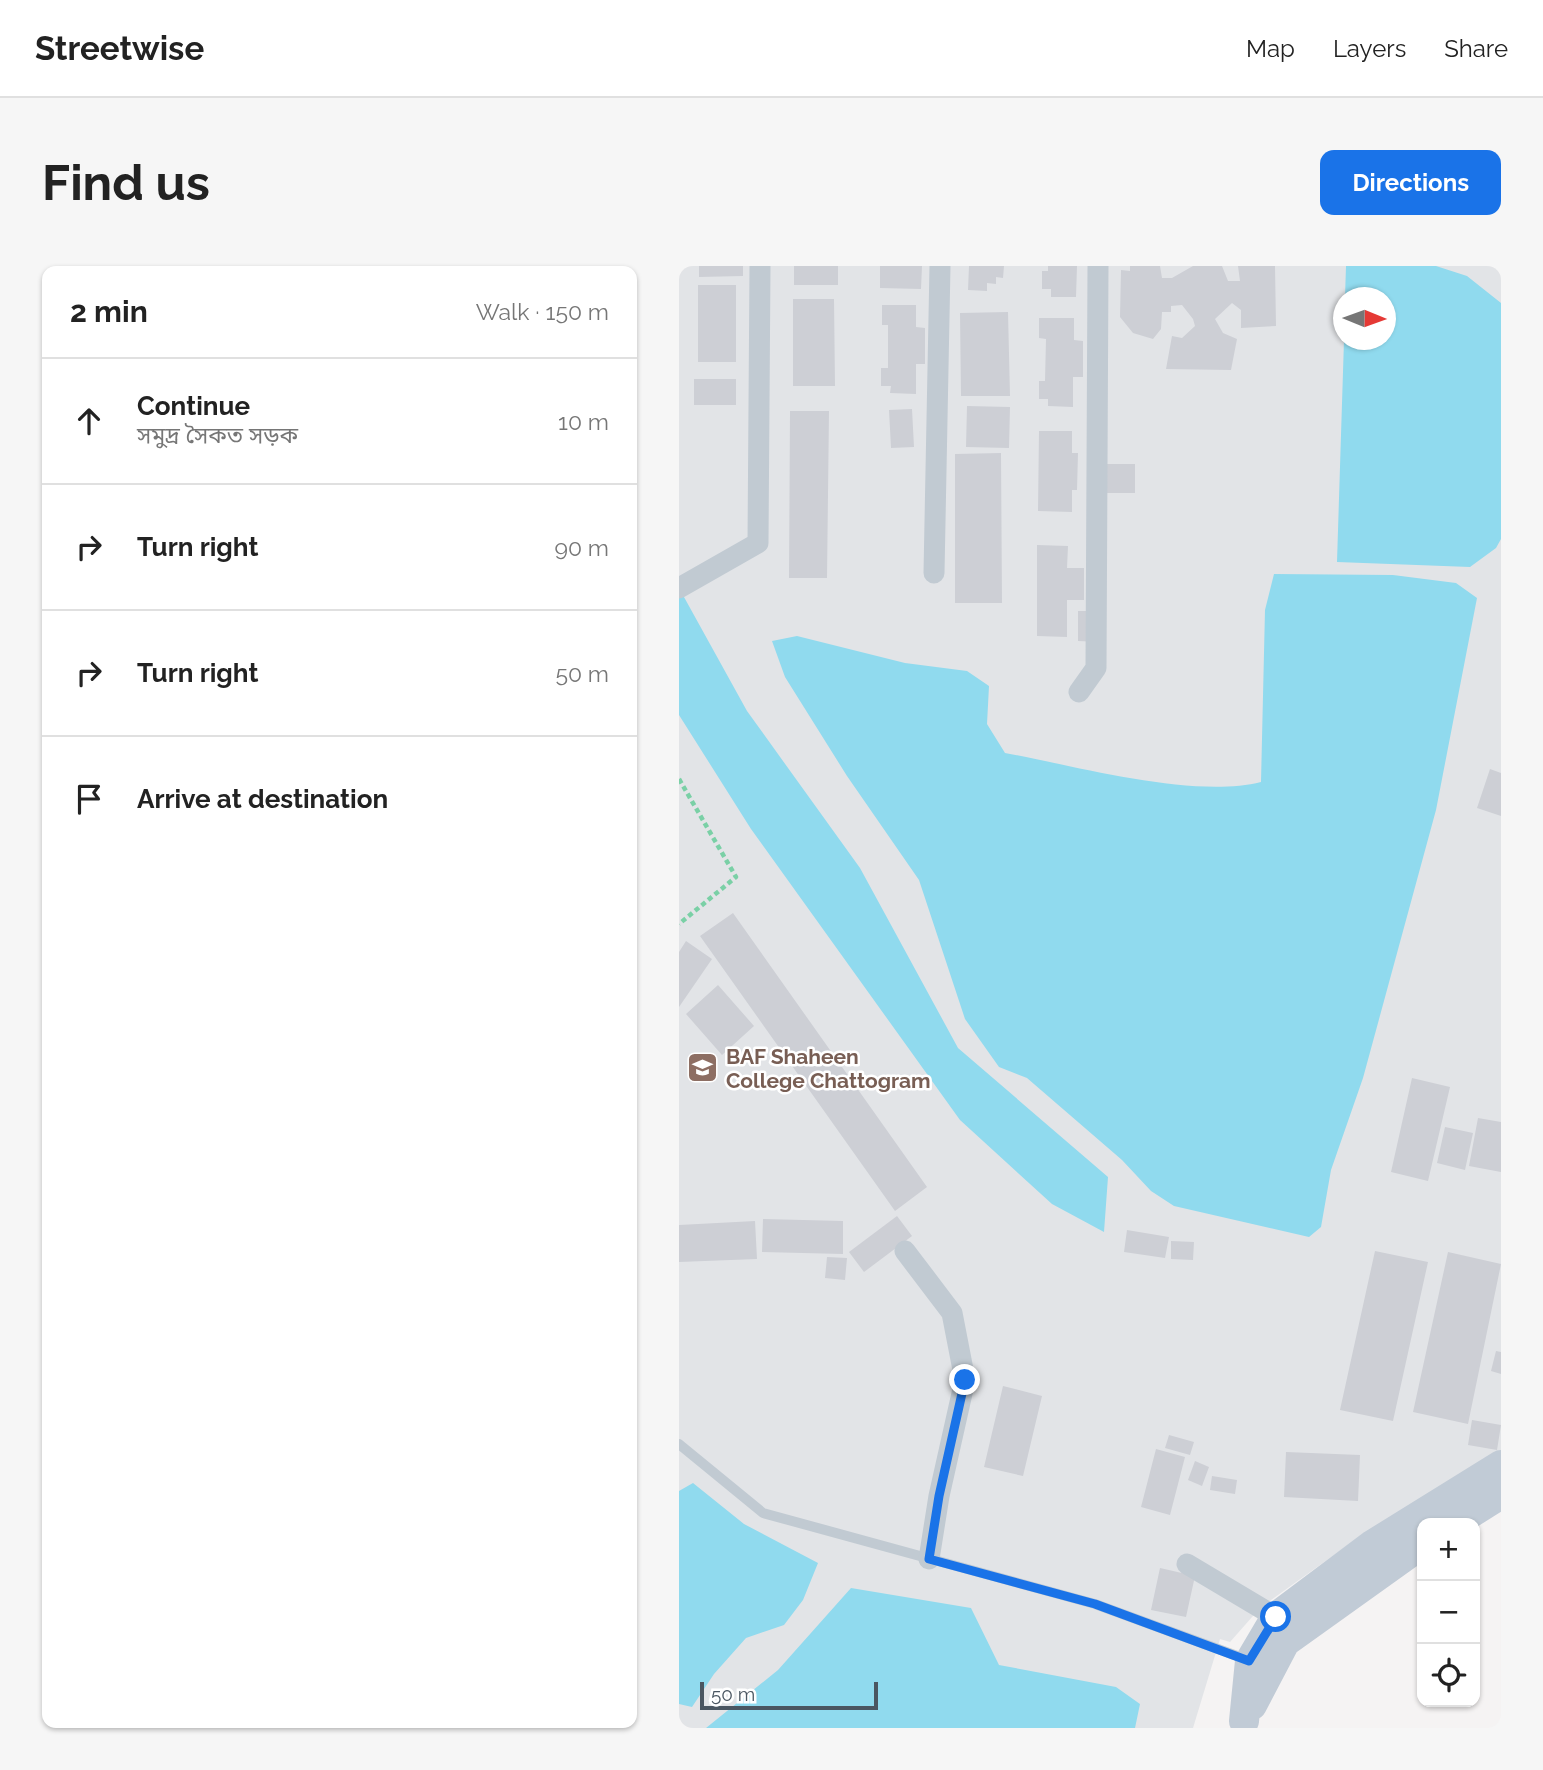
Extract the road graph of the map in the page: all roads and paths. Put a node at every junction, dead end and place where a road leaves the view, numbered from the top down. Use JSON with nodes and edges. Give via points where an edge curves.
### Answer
{"nodes":[{"id":1,"x":759,"y":266,"type":"edge"},
{"id":2,"x":940,"y":266,"type":"edge"},
{"id":3,"x":1098,"y":266,"type":"edge"},
{"id":4,"x":934,"y":573,"type":"dead end"},
{"id":5,"x":679,"y":588,"type":"edge"},
{"id":6,"x":1079,"y":692,"type":"dead end"},
{"id":7,"x":679,"y":779,"type":"edge"},
{"id":8,"x":679,"y":924,"type":"edge"},
{"id":9,"x":905,"y":1251,"type":"dead end"},
{"id":10,"x":679,"y":1444,"type":"edge"},
{"id":11,"x":1501,"y":1465,"type":"edge"},
{"id":12,"x":1501,"y":1494,"type":"edge"},
{"id":13,"x":1463,"y":1518,"type":"edge"},
{"id":14,"x":1417,"y":1548,"type":"edge"},
{"id":15,"x":929,"y":1559,"type":"junction"},
{"id":16,"x":1187,"y":1564,"type":"dead end"},
{"id":17,"x":1276,"y":1617,"type":"junction"},
{"id":18,"x":1249,"y":1661,"type":"junction"},
{"id":19,"x":1243,"y":1724,"type":"edge"}],
"edges":[{"from":1,"to":5,"type":"street","via":[[758,543]]},
{"from":2,"to":4,"type":"street"},
{"from":3,"to":6,"type":"street","via":[[1095,668]]},
{"from":7,"to":8,"type":"path","via":[[736,877]]},
{"from":9,"to":15,"type":"street","via":[[952,1313],[965,1380]]},
{"from":10,"to":15,"type":"lane","via":[[763,1513]]},
{"from":11,"to":17,"type":"main road","via":[[1371,1545]]},
{"from":12,"to":13,"type":"main road"},
{"from":14,"to":19,"type":"main road","via":[[1285,1642]]},
{"from":15,"to":18,"type":"lane","via":[[1095,1604]]},
{"from":16,"to":17,"type":"street"},
{"from":17,"to":18,"type":"main road"},
{"from":18,"to":19,"type":"main road"}]}
